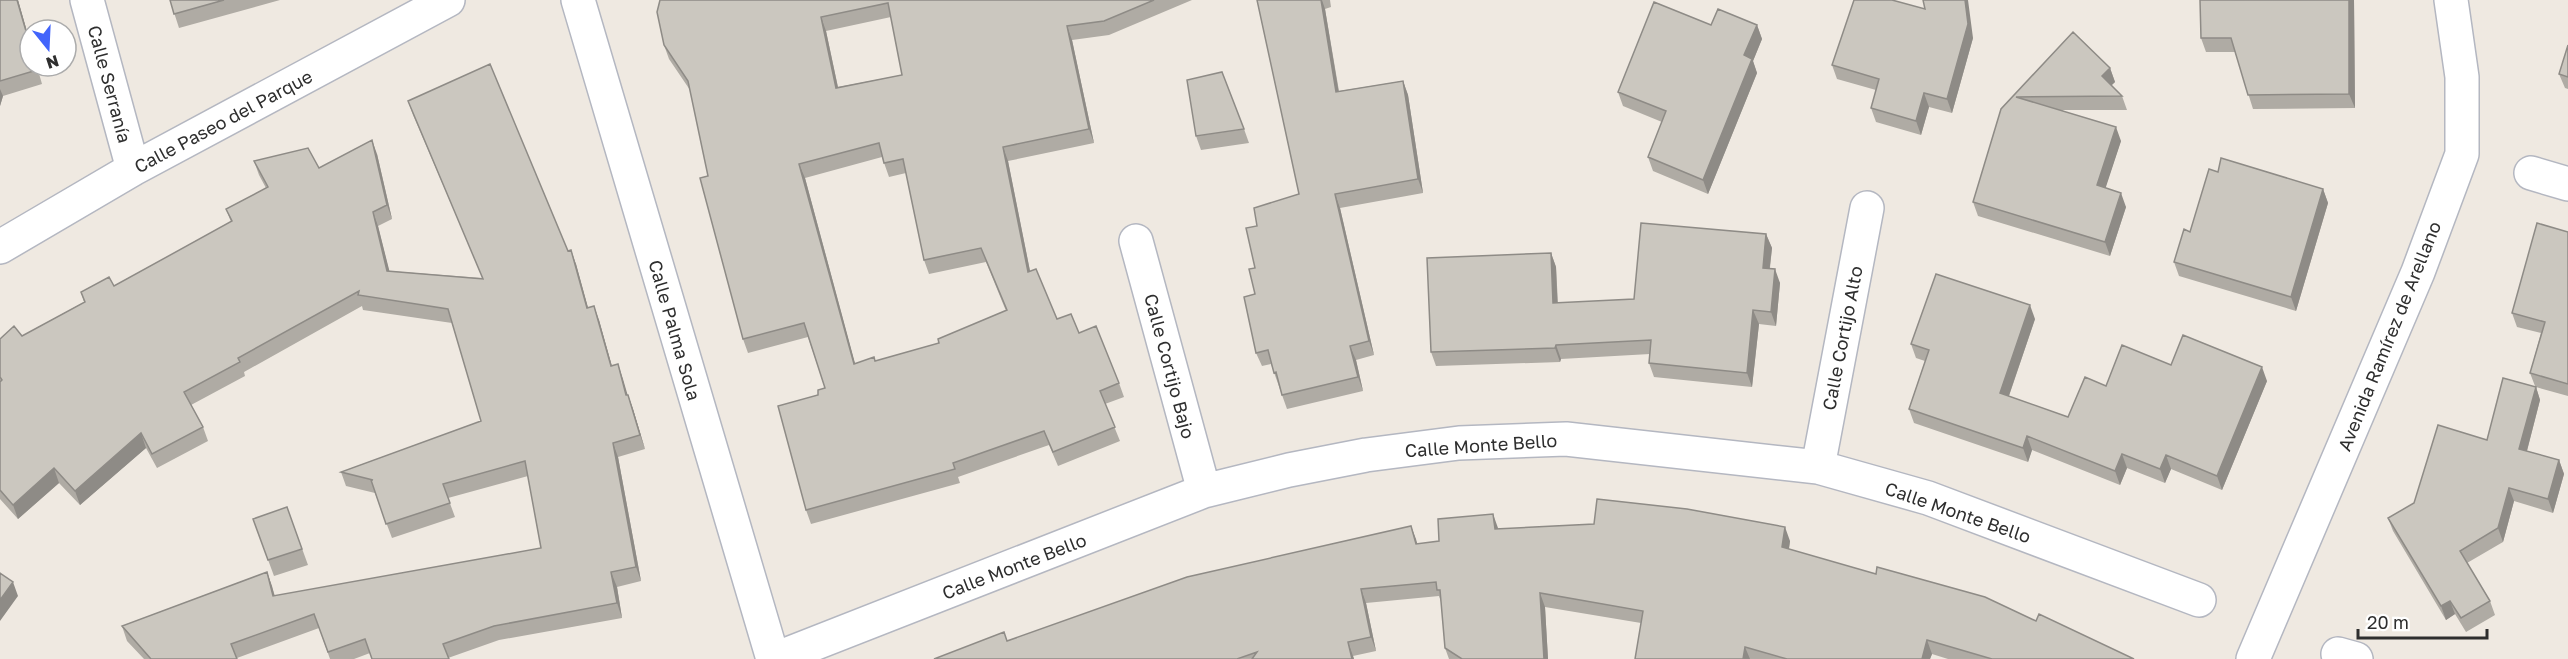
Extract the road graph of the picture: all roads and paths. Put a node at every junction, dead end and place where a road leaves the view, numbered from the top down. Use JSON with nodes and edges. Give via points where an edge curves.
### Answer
{"nodes":[{"id":1,"x":87,"y":0,"type":"edge"},
{"id":2,"x":448,"y":0,"type":"edge"},
{"id":3,"x":578,"y":0,"type":"edge"},
{"id":4,"x":2451,"y":0,"type":"edge"},
{"id":5,"x":133,"y":169,"type":"junction"},
{"id":6,"x":2531,"y":174,"type":"dead end"},
{"id":7,"x":2568,"y":184,"type":"edge"},
{"id":8,"x":1867,"y":208,"type":"dead end"},
{"id":9,"x":1136,"y":241,"type":"dead end"},
{"id":10,"x":0,"y":247,"type":"edge"},
{"id":11,"x":1818,"y":467,"type":"junction"},
{"id":12,"x":1204,"y":491,"type":"junction"},
{"id":13,"x":2199,"y":600,"type":"dead end"},
{"id":14,"x":774,"y":659,"type":"edge"},
{"id":15,"x":2253,"y":659,"type":"edge"}],
"edges":[{"from":1,"to":5,"type":"street","name":"Calle Serranía"},
{"from":2,"to":5,"type":"street","name":"Calle Paseo del Parque"},
{"from":3,"to":14,"type":"street","name":"Calle Palma Sola"},
{"from":4,"to":15,"type":"street","name":"Avenida Ramírez de Arellano","via":[[2462,77],[2462,154],[2418,272]]},
{"from":5,"to":10,"type":"street","name":"Calle Paseo del Parque"},
{"from":6,"to":7,"type":"street"},
{"from":8,"to":11,"type":"street","name":"Calle Cortijo Alto"},
{"from":9,"to":12,"type":"street","name":"Calle Cortijo Bajo"},
{"from":11,"to":12,"type":"street","name":"Calle Monte Bello","via":[[1566,439],[1530,440],[1459,443],[1366,455]]},
{"from":11,"to":13,"type":"street","name":"Calle Monte Bello","via":[[1928,498]]},
{"from":12,"to":14,"type":"street","name":"Calle Monte Bello"}]}
